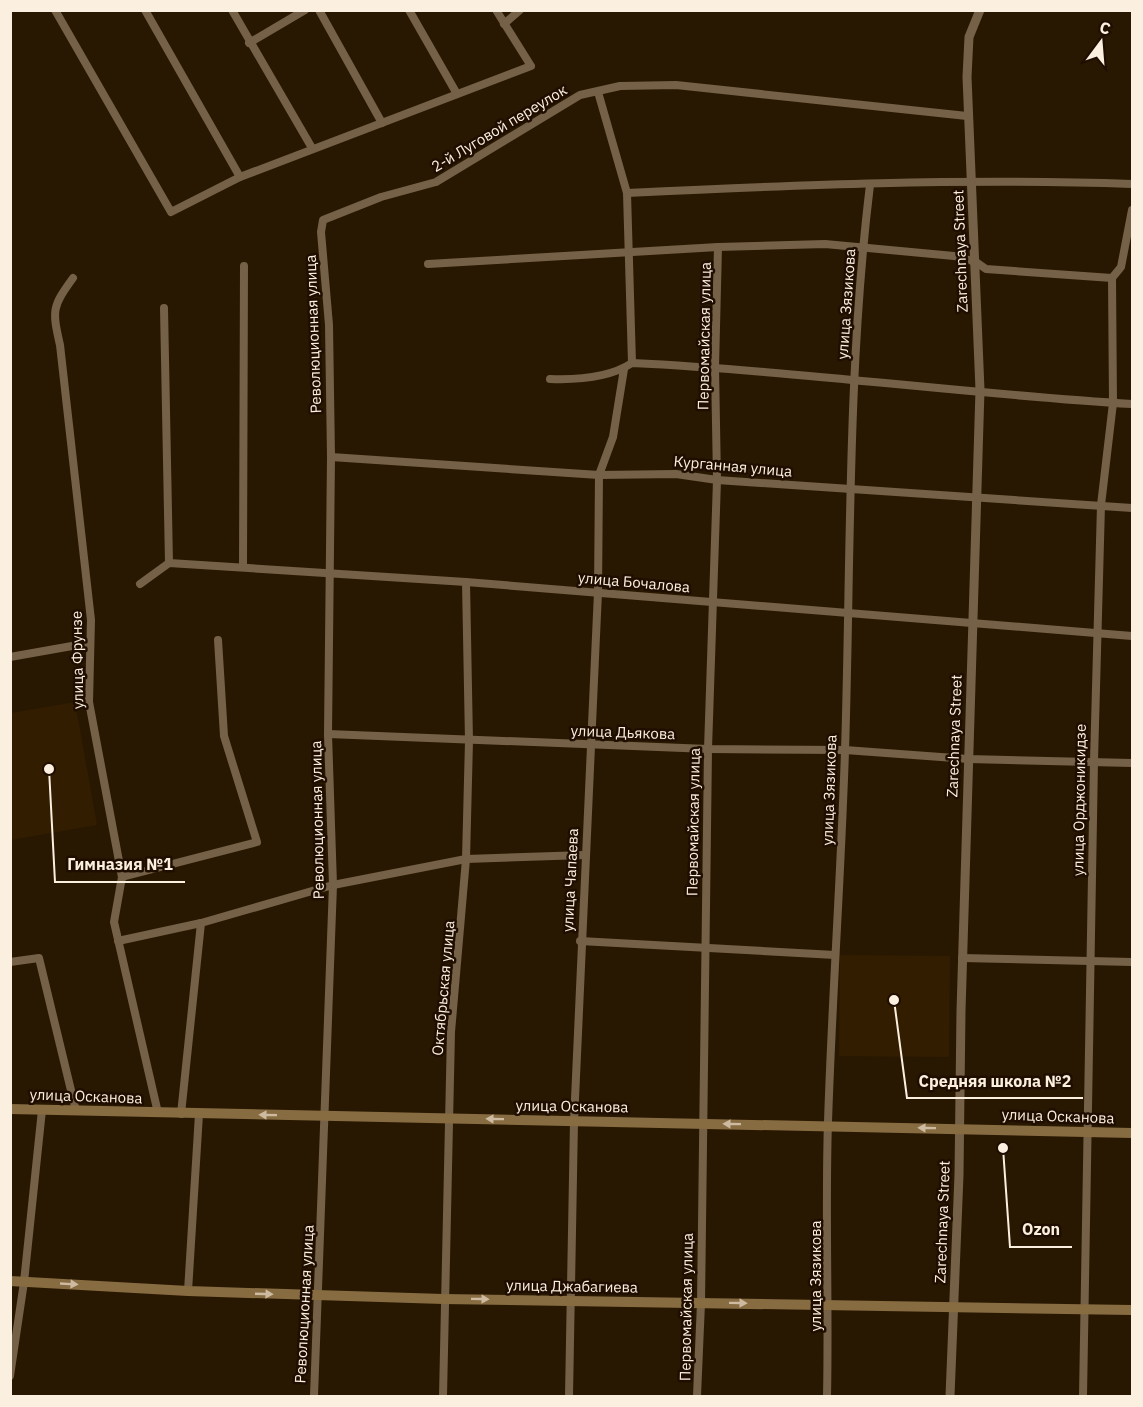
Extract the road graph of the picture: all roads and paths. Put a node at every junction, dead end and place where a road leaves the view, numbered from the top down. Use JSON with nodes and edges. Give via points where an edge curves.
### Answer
{"nodes":[{"id":1,"x":55,"y":10,"type":"edge"},
{"id":2,"x":145,"y":10,"type":"edge"},
{"id":3,"x":232,"y":10,"type":"edge"},
{"id":4,"x":305,"y":10,"type":"edge"},
{"id":5,"x":320,"y":10,"type":"edge"},
{"id":6,"x":409,"y":10,"type":"edge"},
{"id":7,"x":496,"y":10,"type":"edge"},
{"id":8,"x":520,"y":10,"type":"edge"},
{"id":9,"x":980,"y":10,"type":"edge"},
{"id":10,"x":504,"y":24,"type":"junction"},
{"id":11,"x":249,"y":43,"type":"junction"},
{"id":12,"x":598,"y":92,"type":"junction"},
{"id":13,"x":457,"y":94,"type":"junction"},
{"id":14,"x":967,"y":116,"type":"junction"},
{"id":15,"x":382,"y":123,"type":"junction"},
{"id":16,"x":312,"y":148,"type":"junction"},
{"id":17,"x":240,"y":177,"type":"junction"},
{"id":18,"x":972,"y":183,"type":"junction"},
{"id":19,"x":1132,"y":184,"type":"edge"},
{"id":20,"x":870,"y":185,"type":"junction"},
{"id":21,"x":627,"y":193,"type":"junction"},
{"id":22,"x":1132,"y":210,"type":"edge"},
{"id":23,"x":323,"y":242,"type":"joint"},
{"id":24,"x":718,"y":247,"type":"junction"},
{"id":25,"x":862,"y":247,"type":"junction"},
{"id":26,"x":630,"y":253,"type":"junction"},
{"id":27,"x":976,"y":262,"type":"junction"},
{"id":28,"x":428,"y":264,"type":"dead end"},
{"id":29,"x":244,"y":266,"type":"dead end"},
{"id":30,"x":73,"y":278,"type":"dead end"},
{"id":31,"x":1112,"y":278,"type":"junction"},
{"id":32,"x":164,"y":308,"type":"dead end"},
{"id":33,"x":632,"y":363,"type":"junction"},
{"id":34,"x":715,"y":367,"type":"junction"},
{"id":35,"x":624,"y":369,"type":"junction"},
{"id":36,"x":550,"y":379,"type":"dead end"},
{"id":37,"x":854,"y":382,"type":"junction"},
{"id":38,"x":980,"y":390,"type":"junction"},
{"id":39,"x":1113,"y":403,"type":"junction"},
{"id":40,"x":1132,"y":404,"type":"edge"},
{"id":41,"x":331,"y":457,"type":"junction"},
{"id":42,"x":599,"y":475,"type":"junction"},
{"id":43,"x":717,"y":480,"type":"junction"},
{"id":44,"x":851,"y":488,"type":"junction"},
{"id":45,"x":976,"y":496,"type":"junction"},
{"id":46,"x":1101,"y":505,"type":"junction"},
{"id":47,"x":1132,"y":508,"type":"edge"},
{"id":48,"x":169,"y":563,"type":"junction"},
{"id":49,"x":243,"y":567,"type":"junction"},
{"id":50,"x":330,"y":573,"type":"junction"},
{"id":51,"x":466,"y":582,"type":"junction"},
{"id":52,"x":141,"y":584,"type":"dead end"},
{"id":53,"x":598,"y":592,"type":"junction"},
{"id":54,"x":712,"y":602,"type":"junction"},
{"id":55,"x":846,"y":613,"type":"junction"},
{"id":56,"x":972,"y":622,"type":"junction"},
{"id":57,"x":1098,"y":633,"type":"junction"},
{"id":58,"x":1132,"y":636,"type":"edge"},
{"id":59,"x":218,"y":640,"type":"dead end"},
{"id":60,"x":89,"y":643,"type":"junction"},
{"id":61,"x":10,"y":657,"type":"edge"},
{"id":62,"x":328,"y":734,"type":"junction"},
{"id":63,"x":470,"y":741,"type":"junction"},
{"id":64,"x":590,"y":744,"type":"junction"},
{"id":65,"x":708,"y":748,"type":"junction"},
{"id":66,"x":845,"y":750,"type":"junction"},
{"id":67,"x":968,"y":759,"type":"junction"},
{"id":68,"x":1094,"y":761,"type":"junction"},
{"id":69,"x":1132,"y":763,"type":"edge"},
{"id":70,"x":585,"y":855,"type":"junction"},
{"id":71,"x":466,"y":859,"type":"junction"},
{"id":72,"x":122,"y":877,"type":"junction"},
{"id":73,"x":333,"y":885,"type":"junction"},
{"id":74,"x":201,"y":923,"type":"junction"},
{"id":75,"x":118,"y":941,"type":"junction"},
{"id":76,"x":580,"y":941,"type":"junction"},
{"id":77,"x":704,"y":947,"type":"junction"},
{"id":78,"x":835,"y":955,"type":"junction"},
{"id":79,"x":962,"y":958,"type":"junction"},
{"id":80,"x":10,"y":962,"type":"edge"},
{"id":81,"x":1089,"y":962,"type":"junction"},
{"id":82,"x":1132,"y":962,"type":"edge"},
{"id":83,"x":10,"y":1109,"type":"edge"},
{"id":84,"x":42,"y":1110,"type":"junction"},
{"id":85,"x":76,"y":1111,"type":"junction"},
{"id":86,"x":158,"y":1113,"type":"junction"},
{"id":87,"x":181,"y":1113,"type":"junction"},
{"id":88,"x":199,"y":1114,"type":"junction"},
{"id":89,"x":326,"y":1116,"type":"junction"},
{"id":90,"x":449,"y":1118,"type":"junction"},
{"id":91,"x":573,"y":1121,"type":"junction"},
{"id":92,"x":702,"y":1124,"type":"junction"},
{"id":93,"x":828,"y":1126,"type":"junction"},
{"id":94,"x":960,"y":1128,"type":"junction"},
{"id":95,"x":1089,"y":1132,"type":"junction"},
{"id":96,"x":1132,"y":1133,"type":"edge"},
{"id":97,"x":10,"y":1281,"type":"edge"},
{"id":98,"x":24,"y":1282,"type":"junction"},
{"id":99,"x":188,"y":1291,"type":"junction"},
{"id":100,"x":318,"y":1296,"type":"junction"},
{"id":101,"x":443,"y":1299,"type":"junction"},
{"id":102,"x":572,"y":1300,"type":"junction"},
{"id":103,"x":701,"y":1303,"type":"junction"},
{"id":104,"x":829,"y":1304,"type":"junction"},
{"id":105,"x":953,"y":1306,"type":"junction"},
{"id":106,"x":1085,"y":1309,"type":"junction"},
{"id":107,"x":1132,"y":1310,"type":"edge"},
{"id":108,"x":10,"y":1376,"type":"edge"},
{"id":109,"x":314,"y":1396,"type":"edge"},
{"id":110,"x":443,"y":1396,"type":"edge"},
{"id":111,"x":569,"y":1396,"type":"edge"},
{"id":112,"x":697,"y":1396,"type":"edge"},
{"id":113,"x":827,"y":1396,"type":"edge"},
{"id":114,"x":950,"y":1396,"type":"edge"},
{"id":115,"x":1083,"y":1396,"type":"edge"}],
"edges":[{"from":1,"to":17,"type":"street","via":[[171,212]]},
{"from":2,"to":17,"type":"street"},
{"from":3,"to":11,"type":"street"},
{"from":4,"to":11,"type":"street"},
{"from":5,"to":15,"type":"street"},
{"from":6,"to":13,"type":"street"},
{"from":7,"to":10,"type":"street"},
{"from":8,"to":10,"type":"street"},
{"from":9,"to":14,"type":"street","name":"Zarechnaya Street","via":[[969,38]]},
{"from":10,"to":13,"type":"street","via":[[531,66]]},
{"from":11,"to":16,"type":"street"},
{"from":12,"to":14,"type":"street","name":"2-й Луговой переулок","via":[[620,86],[676,85]]},
{"from":12,"to":21,"type":"street"},
{"from":12,"to":23,"type":"street","name":"2-й Луговой переулок","via":[[580,95],[436,182],[381,197],[323,220]]},
{"from":13,"to":15,"type":"street"},
{"from":14,"to":18,"type":"street","name":"Zarechnaya Street"},
{"from":15,"to":16,"type":"street"},
{"from":16,"to":17,"type":"street"},
{"from":18,"to":19,"type":"street"},
{"from":18,"to":20,"type":"street"},
{"from":18,"to":27,"type":"street","name":"Zarechnaya Street"},
{"from":20,"to":21,"type":"street"},
{"from":20,"to":25,"type":"street","name":"улица Зязикова"},
{"from":21,"to":26,"type":"street"},
{"from":22,"to":31,"type":"street","name":"улица Орджоникидзе","via":[[1120,267]]},
{"from":23,"to":41,"type":"street","name":"Революционная улица"},
{"from":24,"to":25,"type":"street"},
{"from":24,"to":26,"type":"street"},
{"from":24,"to":34,"type":"street","name":"Первомайская улица"},
{"from":25,"to":27,"type":"street","via":[[954,256]]},
{"from":25,"to":37,"type":"street","name":"улица Зязикова"},
{"from":26,"to":28,"type":"street"},
{"from":26,"to":33,"type":"street"},
{"from":27,"to":31,"type":"street","via":[[986,269]]},
{"from":27,"to":38,"type":"street","name":"Zarechnaya Street"},
{"from":29,"to":49,"type":"street"},
{"from":30,"to":60,"type":"street","name":"улица Фрунзе","via":[[58,299],[53,316],[60,345],[91,620]]},
{"from":31,"to":39,"type":"street","name":"улица Орджоникидзе"},
{"from":32,"to":48,"type":"street"},
{"from":33,"to":34,"type":"street"},
{"from":33,"to":35,"type":"street"},
{"from":34,"to":37,"type":"street"},
{"from":34,"to":43,"type":"street","name":"Первомайская улица"},
{"from":35,"to":36,"type":"street","via":[[577,380]]},
{"from":35,"to":42,"type":"street","name":"улица Чапаева","via":[[613,437]]},
{"from":37,"to":38,"type":"street"},
{"from":37,"to":44,"type":"street","name":"улица Зязикова"},
{"from":38,"to":39,"type":"street"},
{"from":38,"to":45,"type":"street","name":"Zarechnaya Street"},
{"from":39,"to":40,"type":"street"},
{"from":39,"to":46,"type":"street","name":"улица Орджоникидзе"},
{"from":41,"to":42,"type":"street","name":"Курганная улица"},
{"from":41,"to":50,"type":"street","name":"Революционная улица"},
{"from":42,"to":43,"type":"street","name":"Курганная улица","via":[[676,474]]},
{"from":42,"to":53,"type":"street","name":"улица Чапаева"},
{"from":43,"to":44,"type":"street","name":"Курганная улица"},
{"from":43,"to":54,"type":"street","name":"Первомайская улица"},
{"from":44,"to":45,"type":"street","name":"Курганная улица"},
{"from":44,"to":55,"type":"street","name":"улица Зязикова"},
{"from":45,"to":46,"type":"street","name":"Курганная улица"},
{"from":45,"to":56,"type":"street","name":"Zarechnaya Street"},
{"from":46,"to":47,"type":"street","name":"Курганная улица"},
{"from":46,"to":57,"type":"street","name":"улица Орджоникидзе"},
{"from":48,"to":49,"type":"street","name":"улица Бочалова"},
{"from":48,"to":52,"type":"street"},
{"from":49,"to":50,"type":"street","name":"улица Бочалова"},
{"from":50,"to":51,"type":"street","name":"улица Бочалова"},
{"from":50,"to":62,"type":"street","name":"Революционная улица"},
{"from":51,"to":53,"type":"street","name":"улица Бочалова"},
{"from":51,"to":63,"type":"street","name":"Октябрьская улица"},
{"from":53,"to":54,"type":"street","name":"улица Бочалова"},
{"from":53,"to":64,"type":"street","name":"улица Чапаева"},
{"from":54,"to":55,"type":"street","name":"улица Бочалова"},
{"from":54,"to":65,"type":"street","name":"Первомайская улица"},
{"from":55,"to":56,"type":"street","name":"улица Бочалова"},
{"from":55,"to":66,"type":"street","name":"улица Зязикова"},
{"from":56,"to":57,"type":"street","name":"улица Бочалова"},
{"from":56,"to":67,"type":"street","name":"Zarechnaya Street"},
{"from":57,"to":58,"type":"street","name":"улица Бочалова"},
{"from":57,"to":68,"type":"street","name":"улица Орджоникидзе"},
{"from":59,"to":72,"type":"street","via":[[224,736],[257,842]]},
{"from":60,"to":61,"type":"street"},
{"from":60,"to":72,"type":"street","name":"улица Фрунзе","via":[[89,702]]},
{"from":62,"to":63,"type":"street","name":"улица Дьякова"},
{"from":62,"to":73,"type":"street","name":"Революционная улица"},
{"from":63,"to":64,"type":"street","name":"улица Дьякова"},
{"from":63,"to":71,"type":"street","name":"Октябрьская улица"},
{"from":64,"to":65,"type":"street","name":"улица Дьякова"},
{"from":64,"to":70,"type":"street","name":"улица Чапаева"},
{"from":65,"to":66,"type":"street","name":"улица Дьякова"},
{"from":65,"to":77,"type":"street","name":"Первомайская улица"},
{"from":66,"to":67,"type":"street","name":"улица Дьякова"},
{"from":66,"to":78,"type":"street","name":"улица Зязикова"},
{"from":67,"to":68,"type":"street","name":"улица Дьякова"},
{"from":67,"to":79,"type":"street","name":"Zarechnaya Street"},
{"from":68,"to":69,"type":"street","name":"улица Дьякова"},
{"from":68,"to":81,"type":"street","name":"улица Орджоникидзе"},
{"from":70,"to":71,"type":"street"},
{"from":70,"to":76,"type":"street","name":"улица Чапаева"},
{"from":71,"to":73,"type":"street"},
{"from":71,"to":90,"type":"street","name":"Октябрьская улица","via":[[451,1032]]},
{"from":72,"to":75,"type":"street","name":"улица Фрунзе","via":[[114,922]]},
{"from":73,"to":74,"type":"street"},
{"from":73,"to":89,"type":"street","name":"Революционная улица"},
{"from":74,"to":75,"type":"street"},
{"from":74,"to":87,"type":"street"},
{"from":75,"to":86,"type":"street","name":"улица Фрунзе"},
{"from":76,"to":77,"type":"street"},
{"from":76,"to":91,"type":"street","name":"улица Чапаева"},
{"from":77,"to":78,"type":"street"},
{"from":77,"to":92,"type":"street","name":"Первомайская улица"},
{"from":78,"to":93,"type":"street","name":"улица Зязикова"},
{"from":79,"to":81,"type":"street"},
{"from":79,"to":94,"type":"street","name":"Zarechnaya Street"},
{"from":80,"to":85,"type":"street","via":[[39,958]]},
{"from":81,"to":82,"type":"street"},
{"from":81,"to":95,"type":"street","name":"улица Орджоникидзе"},
{"from":83,"to":84,"type":"main road","name":"улица Осканова"},
{"from":84,"to":85,"type":"main road","name":"улица Осканова"},
{"from":84,"to":98,"type":"street"},
{"from":85,"to":86,"type":"main road","name":"улица Осканова"},
{"from":86,"to":87,"type":"main road","name":"улица Осканова"},
{"from":87,"to":88,"type":"main road","name":"улица Осканова"},
{"from":89,"to":88,"type":"main road","name":"улица Осканова","one_way":true},
{"from":88,"to":99,"type":"street"},
{"from":89,"to":90,"type":"main road","name":"улица Осканова"},
{"from":89,"to":100,"type":"street","name":"Революционная улица"},
{"from":91,"to":90,"type":"main road","name":"улица Осканова","one_way":true},
{"from":90,"to":101,"type":"street","name":"Октябрьская улица"},
{"from":91,"to":92,"type":"main road","name":"улица Осканова"},
{"from":91,"to":102,"type":"street","name":"улица Чапаева"},
{"from":93,"to":92,"type":"main road","name":"улица Осканова","one_way":true},
{"from":92,"to":103,"type":"street","name":"Первомайская улица"},
{"from":94,"to":93,"type":"main road","name":"улица Осканова","one_way":true},
{"from":93,"to":104,"type":"street","name":"улица Зязикова"},
{"from":94,"to":95,"type":"main road","name":"улица Осканова"},
{"from":94,"to":105,"type":"street","name":"Zarechnaya Street"},
{"from":95,"to":96,"type":"main road","name":"улица Осканова"},
{"from":95,"to":106,"type":"street","name":"улица Орджоникидзе"},
{"from":97,"to":98,"type":"main road","name":"улица Джабагиева"},
{"from":98,"to":99,"type":"main road","name":"улица Джабагиева","one_way":true},
{"from":98,"to":108,"type":"street"},
{"from":99,"to":100,"type":"main road","name":"улица Джабагиева","one_way":true},
{"from":100,"to":101,"type":"main road","name":"улица Джабагиева"},
{"from":100,"to":109,"type":"street","name":"Революционная улица"},
{"from":101,"to":102,"type":"main road","name":"улица Джабагиева","one_way":true},
{"from":101,"to":110,"type":"street","name":"Октябрьская улица"},
{"from":102,"to":103,"type":"main road","name":"улица Джабагиева"},
{"from":102,"to":111,"type":"street","name":"улица Чапаева"},
{"from":103,"to":104,"type":"main road","name":"улица Джабагиева","one_way":true},
{"from":103,"to":112,"type":"street","name":"Первомайская улица"},
{"from":104,"to":105,"type":"main road","name":"улица Джабагиева"},
{"from":104,"to":113,"type":"street","name":"улица Зязикова"},
{"from":105,"to":106,"type":"main road","name":"улица Джабагиева"},
{"from":105,"to":114,"type":"street","name":"Zarechnaya Street"},
{"from":106,"to":107,"type":"main road","name":"улица Джабагиева"},
{"from":106,"to":115,"type":"street","name":"улица Орджоникидзе"}]}
